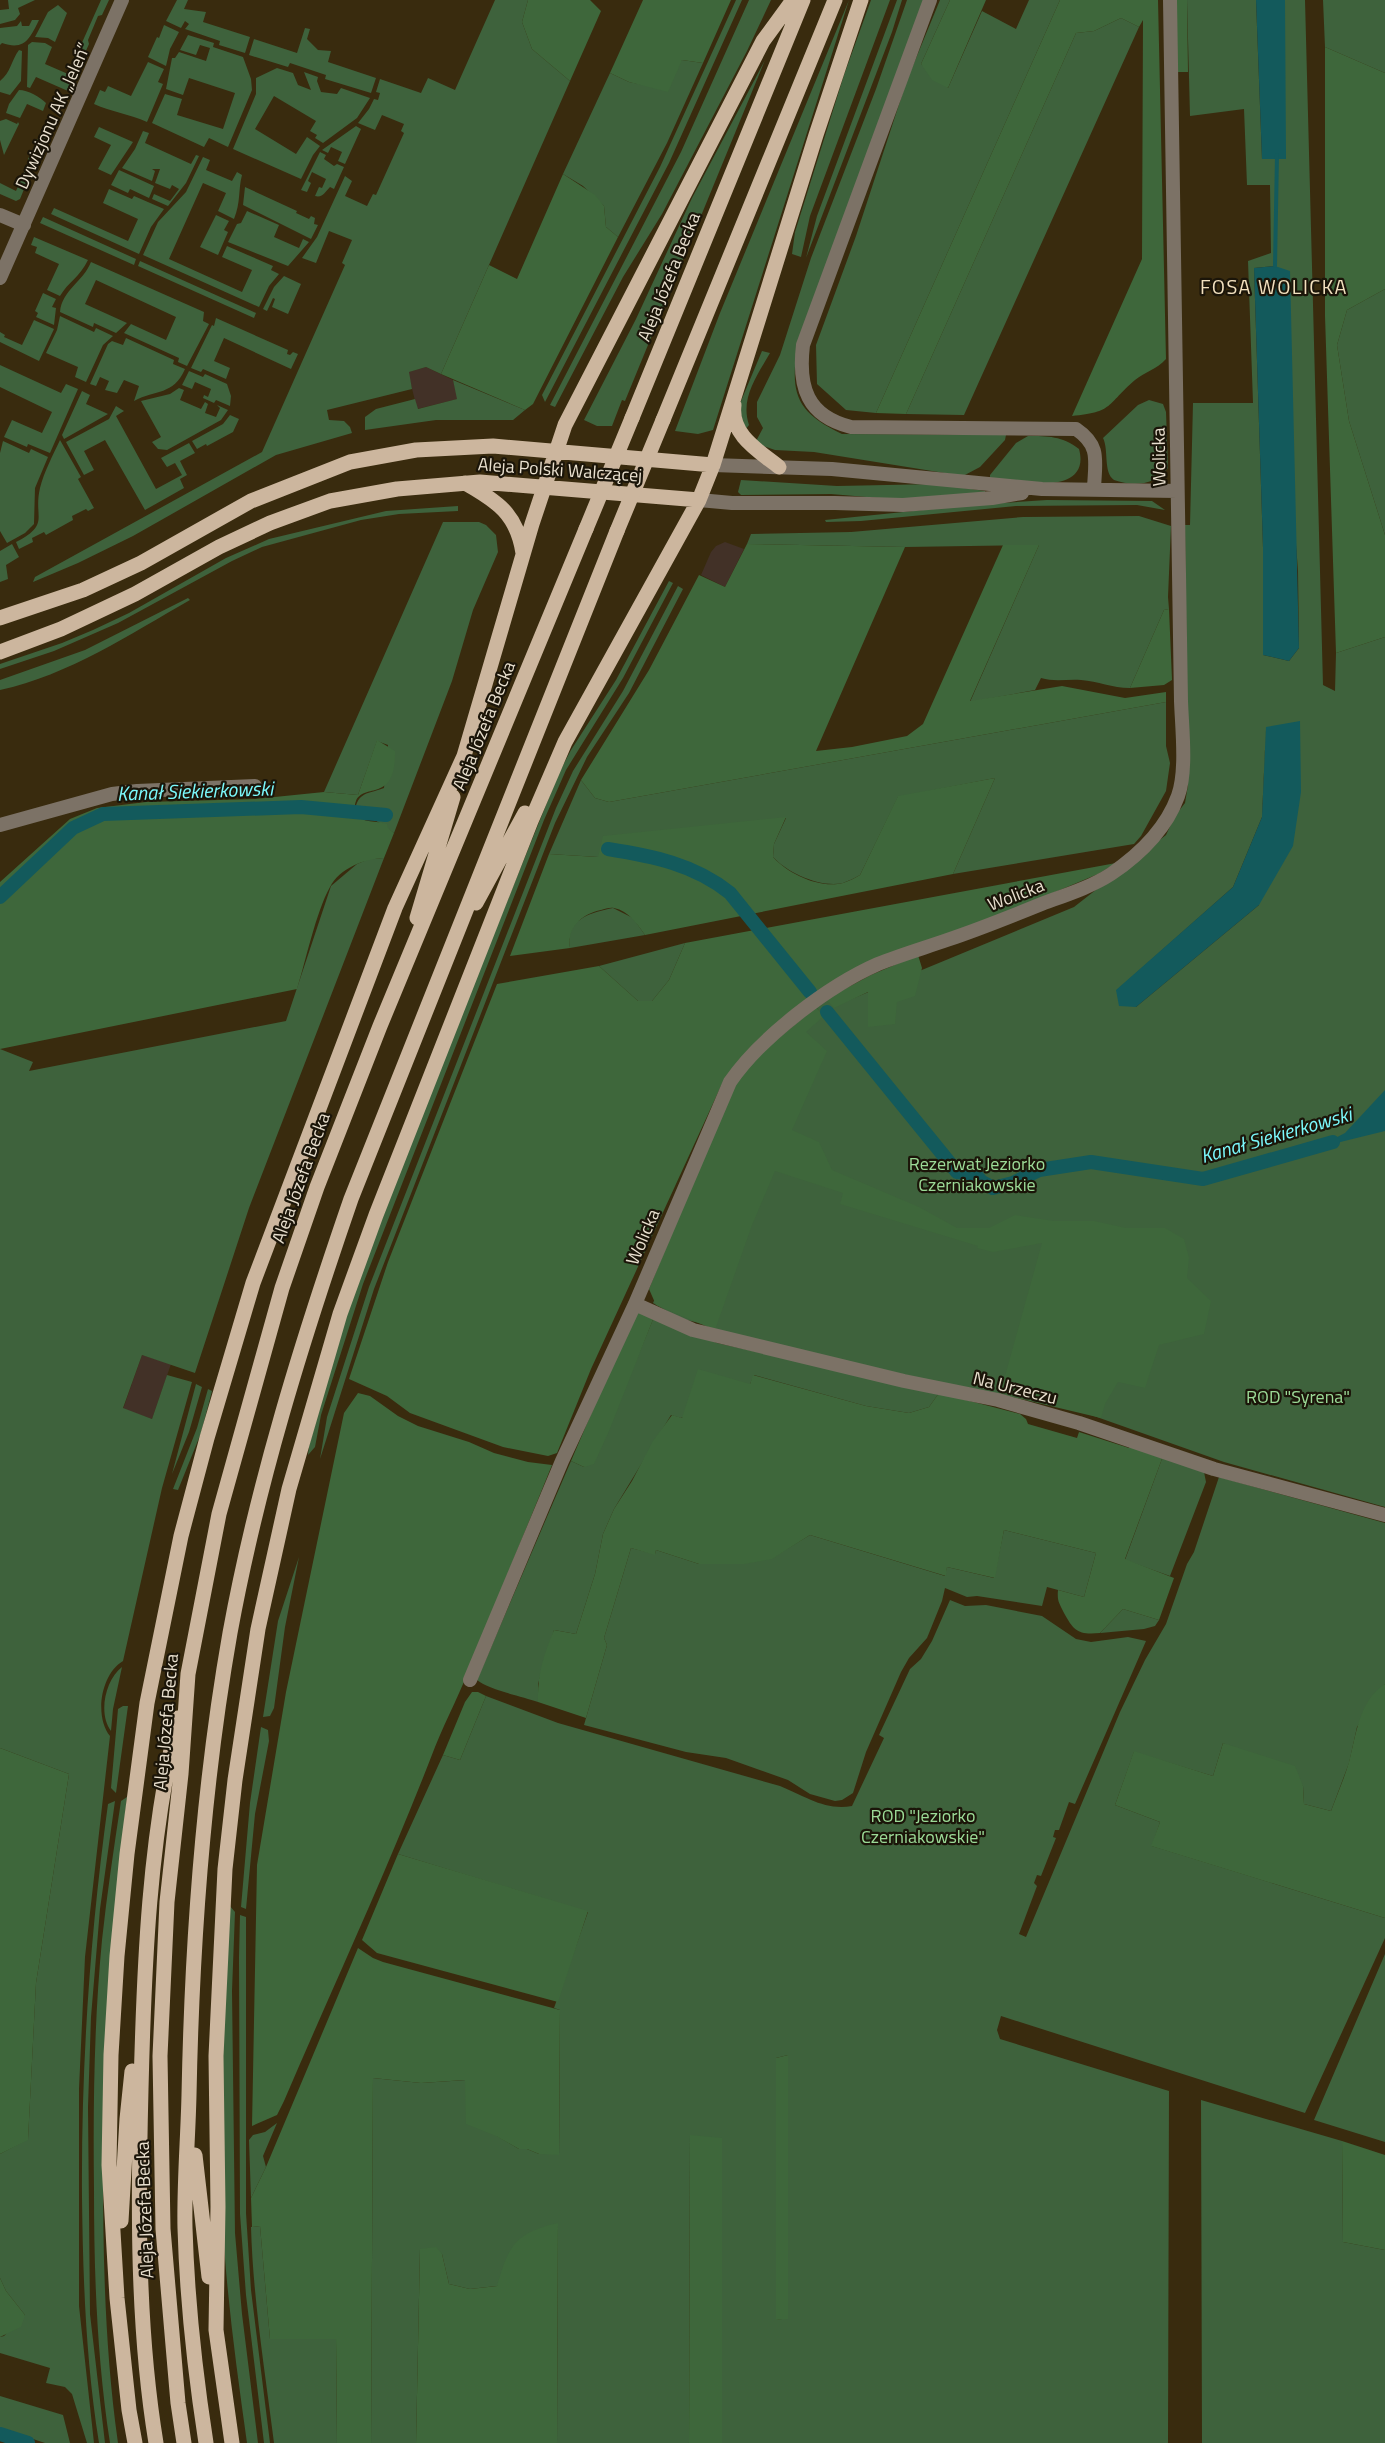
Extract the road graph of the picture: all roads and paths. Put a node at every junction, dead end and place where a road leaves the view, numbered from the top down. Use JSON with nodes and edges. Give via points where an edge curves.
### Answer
{"nodes":[{"id":1,"x":122,"y":0,"type":"edge"},
{"id":2,"x":793,"y":0,"type":"edge"},
{"id":3,"x":803,"y":0,"type":"edge"},
{"id":4,"x":835,"y":0,"type":"edge"},
{"id":5,"x":861,"y":0,"type":"edge"},
{"id":6,"x":930,"y":0,"type":"edge"},
{"id":7,"x":1170,"y":0,"type":"edge"},
{"id":8,"x":0,"y":214,"type":"edge"},
{"id":9,"x":24,"y":225,"type":"junction"},
{"id":10,"x":0,"y":278,"type":"edge"},
{"id":11,"x":737,"y":386,"type":"junction"},
{"id":12,"x":556,"y":450,"type":"junction"},
{"id":13,"x":713,"y":465,"type":"junction"},
{"id":14,"x":779,"y":467,"type":"junction"},
{"id":15,"x":465,"y":483,"type":"junction"},
{"id":16,"x":544,"y":488,"type":"junction"},
{"id":17,"x":1042,"y":489,"type":"junction"},
{"id":18,"x":1094,"y":489,"type":"junction"},
{"id":19,"x":1177,"y":492,"type":"junction"},
{"id":20,"x":699,"y":500,"type":"junction"},
{"id":21,"x":523,"y":556,"type":"junction"},
{"id":22,"x":0,"y":618,"type":"edge"},
{"id":23,"x":0,"y":652,"type":"edge"},
{"id":24,"x":564,"y":742,"type":"junction"},
{"id":25,"x":464,"y":756,"type":"junction"},
{"id":26,"x":255,"y":786,"type":"dead end"},
{"id":27,"x":0,"y":825,"type":"edge"},
{"id":28,"x":448,"y":954,"type":"junction"},
{"id":29,"x":405,"y":965,"type":"junction"},
{"id":30,"x":635,"y":1304,"type":"junction"},
{"id":31,"x":1385,"y":1515,"type":"edge"},
{"id":32,"x":188,"y":1674,"type":"junction"},
{"id":33,"x":470,"y":1680,"type":"dead end"},
{"id":34,"x":143,"y":2003,"type":"junction"},
{"id":35,"x":189,"y":2092,"type":"junction"},
{"id":36,"x":117,"y":2298,"type":"junction"},
{"id":37,"x":216,"y":2330,"type":"junction"},
{"id":38,"x":135,"y":2443,"type":"edge"},
{"id":39,"x":156,"y":2443,"type":"edge"},
{"id":40,"x":184,"y":2443,"type":"edge"},
{"id":41,"x":206,"y":2443,"type":"edge"},
{"id":42,"x":232,"y":2443,"type":"edge"}],
"edges":[{"from":1,"to":9,"type":"street","name":"Dywizjonu AK „Jeleń”"},
{"from":2,"to":12,"type":"main road","name":"Aleja Józefa Becka","via":[[763,41],[565,425]]},
{"from":3,"to":29,"type":"main road","name":"Aleja Józefa Becka","bridge":true},
{"from":4,"to":28,"type":"main road","bridge":true,"via":[[616,531]]},
{"from":5,"to":11,"type":"main road"},
{"from":6,"to":18,"type":"street","via":[[803,345],[803,386],[825,416],[851,427],[1076,429],[1095,448]]},
{"from":7,"to":19,"type":"street","name":"Wolicka"},
{"from":8,"to":9,"type":"street"},
{"from":9,"to":10,"type":"street","name":"Dywizjonu AK „Jeleń”"},
{"from":11,"to":13,"type":"main road"},
{"from":11,"to":14,"type":"main road","via":[[735,424],[748,442]]},
{"from":12,"to":13,"type":"main road","name":"Aleja Polski Walczącej"},
{"from":12,"to":16,"type":"main road","name":"Aleja Józefa Becka"},
{"from":12,"to":22,"type":"main road","name":"Aleja Polski Walczącej","via":[[493,446],[426,449],[350,462],[251,501],[141,563],[83,590]]},
{"from":13,"to":14,"type":"street","name":"Aleja Polski Walczącej"},
{"from":13,"to":20,"type":"main road"},
{"from":14,"to":17,"type":"street","name":"Aleja Polski Walczącej"},
{"from":15,"to":16,"type":"main road","name":"Aleja Polski Walczącej"},
{"from":15,"to":21,"type":"main road","via":[[507,512],[517,528]]},
{"from":15,"to":23,"type":"main road","name":"Aleja Polski Walczącej","via":[[398,489],[320,505],[270,523],[104,610]]},
{"from":16,"to":20,"type":"main road","name":"Aleja Polski Walczącej"},
{"from":16,"to":21,"type":"main road","name":"Aleja Józefa Becka"},
{"from":17,"to":18,"type":"street","name":"Aleja Polski Walczącej"},
{"from":17,"to":20,"type":"street","name":"Aleja Polski Walczącej","via":[[992,498],[903,505]]},
{"from":18,"to":19,"type":"street","name":"Aleja Polski Walczącej"},
{"from":19,"to":30,"type":"street","name":"Wolicka","via":[[1182,769],[1179,794],[1169,816],[1156,835],[1110,875],[877,965],[805,1008],[764,1042],[730,1082]]},
{"from":20,"to":24,"type":"main road"},
{"from":21,"to":25,"type":"main road","name":"Aleja Józefa Becka"},
{"from":24,"to":28,"type":"main road"},
{"from":24,"to":37,"type":"main road","via":[[348,1293],[284,1513],[258,1629],[225,1869],[216,2056]]},
{"from":25,"to":29,"type":"main road"},
{"from":25,"to":36,"type":"main road","name":"Aleja Józefa Becka","via":[[395,908],[253,1283],[181,1536],[147,1703],[117,1956],[109,2165]]},
{"from":26,"to":27,"type":"street","via":[[112,794]]},
{"from":28,"to":35,"type":"main road","via":[[359,1177],[315,1302],[276,1433],[253,1531],[231,1632],[208,1776],[192,1973]]},
{"from":29,"to":32,"type":"main road","name":"Aleja Józefa Becka","via":[[317,1187],[282,1288],[219,1514]]},
{"from":30,"to":31,"type":"street","name":"Na Urzeczu","via":[[693,1330],[998,1400],[1214,1469]]},
{"from":30,"to":33,"type":"street","name":"Wolicka","via":[[562,1461]]},
{"from":32,"to":34,"type":"main road","via":[[165,1773]]},
{"from":32,"to":40,"type":"main road","name":"Aleja Józefa Becka","via":[[167,1902],[160,2056],[162,2208]]},
{"from":34,"to":36,"type":"main road","via":[[127,2119]]},
{"from":34,"to":39,"type":"main road","via":[[139,2165],[142,2297]]},
{"from":35,"to":37,"type":"main road"},
{"from":35,"to":41,"type":"main road","via":[[185,2227]]},
{"from":36,"to":38,"type":"main road","name":"Aleja Józefa Becka"},
{"from":37,"to":42,"type":"main road"}]}
